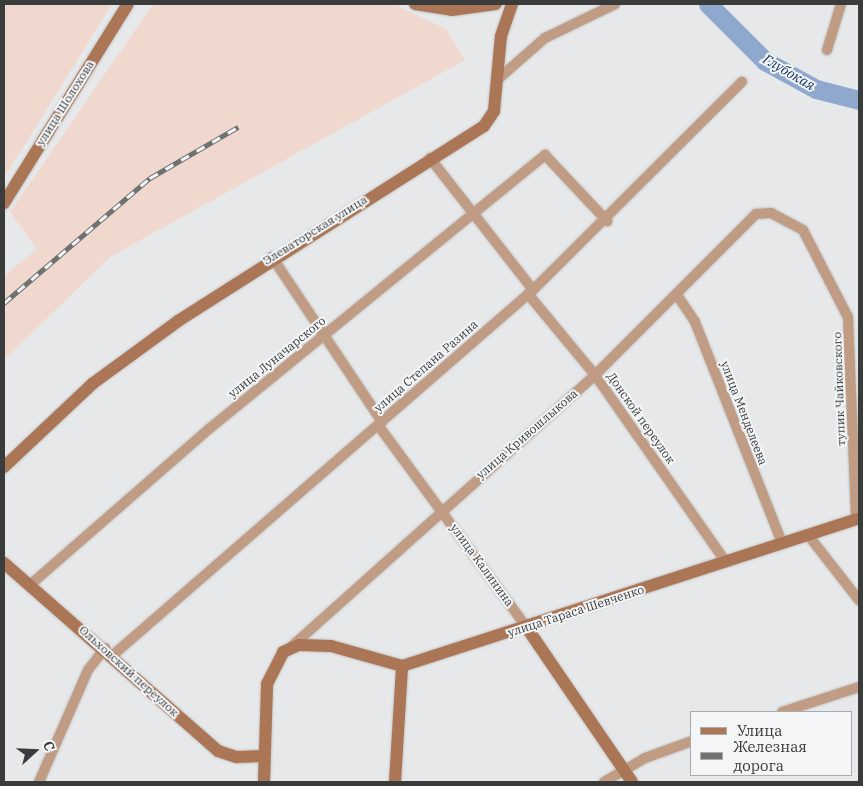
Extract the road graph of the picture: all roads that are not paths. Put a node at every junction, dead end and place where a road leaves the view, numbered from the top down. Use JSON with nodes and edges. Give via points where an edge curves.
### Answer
{"nodes":[{"id":1,"x":128,"y":4,"type":"edge"},
{"id":2,"x":415,"y":4,"type":"edge"},
{"id":3,"x":496,"y":4,"type":"edge"},
{"id":4,"x":512,"y":4,"type":"edge"},
{"id":5,"x":615,"y":4,"type":"edge"},
{"id":6,"x":841,"y":4,"type":"edge"},
{"id":7,"x":827,"y":50,"type":"dead end"},
{"id":8,"x":497,"y":80,"type":"junction"},
{"id":9,"x":742,"y":82,"type":"dead end"},
{"id":10,"x":430,"y":158,"type":"junction"},
{"id":11,"x":4,"y":203,"type":"edge"},
{"id":12,"x":756,"y":214,"type":"joint"},
{"id":13,"x":472,"y":215,"type":"junction"},
{"id":14,"x":606,"y":221,"type":"junction"},
{"id":15,"x":272,"y":257,"type":"junction"},
{"id":16,"x":530,"y":292,"type":"junction"},
{"id":17,"x":678,"y":295,"type":"junction"},
{"id":18,"x":322,"y":336,"type":"junction"},
{"id":19,"x":596,"y":374,"type":"junction"},
{"id":20,"x":380,"y":423,"type":"junction"},
{"id":21,"x":4,"y":467,"type":"edge"},
{"id":22,"x":442,"y":509,"type":"junction"},
{"id":23,"x":857,"y":519,"type":"edge"},
{"id":24,"x":808,"y":535,"type":"junction"},
{"id":25,"x":782,"y":543,"type":"junction"},
{"id":26,"x":726,"y":562,"type":"junction"},
{"id":27,"x":4,"y":563,"type":"edge"},
{"id":28,"x":30,"y":585,"type":"junction"},
{"id":29,"x":859,"y":600,"type":"edge"},
{"id":30,"x":527,"y":628,"type":"junction"},
{"id":31,"x":291,"y":648,"type":"junction"},
{"id":32,"x":109,"y":651,"type":"junction"},
{"id":33,"x":402,"y":666,"type":"junction"},
{"id":34,"x":859,"y":687,"type":"edge"},
{"id":35,"x":785,"y":711,"type":"edge"},
{"id":36,"x":690,"y":742,"type":"edge"},
{"id":37,"x":263,"y":756,"type":"junction"},
{"id":38,"x":624,"y":771,"type":"junction"},
{"id":39,"x":39,"y":782,"type":"edge"},
{"id":40,"x":264,"y":782,"type":"edge"},
{"id":41,"x":395,"y":782,"type":"edge"},
{"id":42,"x":604,"y":782,"type":"edge"},
{"id":43,"x":632,"y":782,"type":"edge"}],
"edges":[{"from":1,"to":11,"type":"street","name":"улица Шолохова"},
{"from":2,"to":3,"type":"street","via":[[452,10]]},
{"from":4,"to":8,"type":"street","name":"Элеваторская улица","via":[[501,36]]},
{"from":5,"to":8,"type":"street","via":[[545,38]]},
{"from":6,"to":7,"type":"street"},
{"from":8,"to":10,"type":"street","name":"Элеваторская улица","via":[[491,119]]},
{"from":9,"to":14,"type":"street","name":"улица Степана Разина"},
{"from":10,"to":13,"type":"street","name":"Донской переулок"},
{"from":10,"to":15,"type":"street","name":"Элеваторская улица"},
{"from":12,"to":17,"type":"street","name":"улица Кривошлыкова","via":[[713,252]]},
{"from":12,"to":23,"type":"street","name":"тупик Чайковского","via":[[771,213],[803,230],[848,317]]},
{"from":13,"to":14,"type":"street","name":"улица Луначарского","via":[[545,155]]},
{"from":13,"to":16,"type":"street","name":"Донской переулок"},
{"from":13,"to":18,"type":"street","name":"улица Луначарского"},
{"from":14,"to":16,"type":"street","name":"улица Степана Разина"},
{"from":15,"to":18,"type":"street","name":"улица Калинина"},
{"from":15,"to":21,"type":"street","name":"Элеваторская улица","via":[[92,384]]},
{"from":16,"to":19,"type":"street","name":"Донской переулок"},
{"from":16,"to":20,"type":"street","name":"улица Степана Разина"},
{"from":17,"to":19,"type":"street","name":"улица Кривошлыкова"},
{"from":17,"to":25,"type":"street","name":"улица Менделеева","via":[[695,322]]},
{"from":18,"to":20,"type":"street","name":"улица Калинина"},
{"from":18,"to":28,"type":"street","name":"улица Луначарского"},
{"from":19,"to":22,"type":"street","name":"улица Кривошлыкова"},
{"from":19,"to":26,"type":"street","name":"Донской переулок"},
{"from":20,"to":22,"type":"street","name":"улица Калинина"},
{"from":20,"to":32,"type":"street","name":"улица Степана Разина"},
{"from":22,"to":30,"type":"street","name":"улица Калинина"},
{"from":22,"to":31,"type":"street","name":"улица Кривошлыкова"},
{"from":23,"to":24,"type":"street","name":"улица Тараса Шевченко"},
{"from":24,"to":25,"type":"street","name":"улица Тараса Шевченко"},
{"from":24,"to":29,"type":"street"},
{"from":25,"to":26,"type":"street","name":"улица Тараса Шевченко"},
{"from":26,"to":30,"type":"street","name":"улица Тараса Шевченко"},
{"from":27,"to":28,"type":"street","name":"Ольховский переулок"},
{"from":28,"to":32,"type":"street","name":"Ольховский переулок"},
{"from":30,"to":33,"type":"street","name":"улица Тараса Шевченко"},
{"from":30,"to":38,"type":"street","name":"улица Калинина"},
{"from":31,"to":33,"type":"street","via":[[331,646]]},
{"from":31,"to":37,"type":"street","name":"улица Кривошлыкова","via":[[275,661],[267,684]]},
{"from":32,"to":37,"type":"street","name":"Ольховский переулок","via":[[218,750],[237,757]]},
{"from":32,"to":39,"type":"street","via":[[88,670]]},
{"from":33,"to":41,"type":"street"},
{"from":34,"to":35,"type":"street"},
{"from":36,"to":38,"type":"street"},
{"from":37,"to":40,"type":"street","name":"улица Кривошлыкова"},
{"from":38,"to":42,"type":"street"},
{"from":38,"to":43,"type":"street","name":"улица Калинина"}]}
